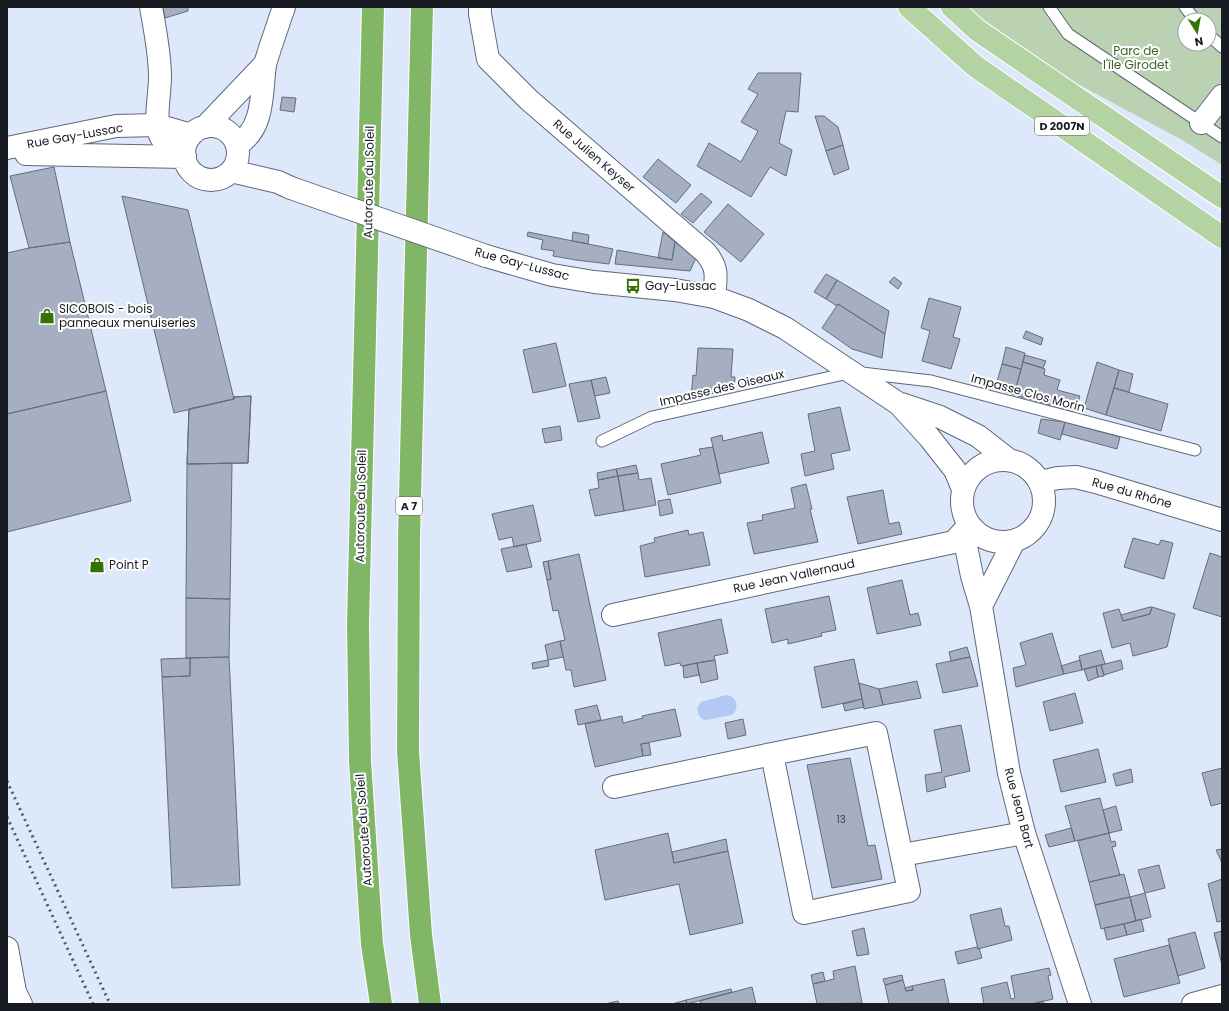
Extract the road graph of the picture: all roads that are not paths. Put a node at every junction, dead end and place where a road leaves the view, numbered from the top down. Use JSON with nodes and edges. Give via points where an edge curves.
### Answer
{"nodes":[{"id":1,"x":151,"y":7,"type":"edge"},
{"id":2,"x":284,"y":7,"type":"edge"},
{"id":3,"x":373,"y":7,"type":"edge"},
{"id":4,"x":422,"y":7,"type":"edge"},
{"id":5,"x":480,"y":7,"type":"edge"},
{"id":6,"x":909,"y":7,"type":"edge"},
{"id":7,"x":952,"y":7,"type":"edge"},
{"id":8,"x":1049,"y":7,"type":"edge"},
{"id":9,"x":265,"y":64,"type":"junction"},
{"id":10,"x":1222,"y":96,"type":"edge"},
{"id":11,"x":1201,"y":124,"type":"junction"},
{"id":12,"x":157,"y":125,"type":"junction"},
{"id":13,"x":198,"y":131,"type":"junction"},
{"id":14,"x":1222,"y":137,"type":"edge"},
{"id":15,"x":7,"y":148,"type":"edge"},
{"id":16,"x":7,"y":154,"type":"edge"},
{"id":17,"x":185,"y":157,"type":"junction"},
{"id":18,"x":235,"y":157,"type":"junction"},
{"id":19,"x":1222,"y":197,"type":"edge"},
{"id":20,"x":1222,"y":237,"type":"edge"},
{"id":21,"x":714,"y":297,"type":"junction"},
{"id":22,"x":853,"y":372,"type":"junction"},
{"id":23,"x":899,"y":404,"type":"junction"},
{"id":24,"x":602,"y":441,"type":"dead end"},
{"id":25,"x":1195,"y":450,"type":"dead end"},
{"id":26,"x":1009,"y":460,"type":"junction"},
{"id":27,"x":1040,"y":482,"type":"junction"},
{"id":28,"x":963,"y":489,"type":"junction"},
{"id":29,"x":1222,"y":520,"type":"edge"},
{"id":30,"x":969,"y":525,"type":"junction"},
{"id":31,"x":1014,"y":541,"type":"junction"},
{"id":32,"x":981,"y":606,"type":"junction"},
{"id":33,"x":613,"y":615,"type":"dead end"},
{"id":34,"x":772,"y":754,"type":"junction"},
{"id":35,"x":614,"y":788,"type":"dead end"},
{"id":36,"x":1024,"y":832,"type":"junction"},
{"id":37,"x":902,"y":855,"type":"junction"},
{"id":38,"x":7,"y":948,"type":"edge"},
{"id":39,"x":1222,"y":996,"type":"edge"},
{"id":40,"x":21,"y":1004,"type":"edge"},
{"id":41,"x":381,"y":1004,"type":"edge"},
{"id":42,"x":430,"y":1004,"type":"edge"},
{"id":43,"x":1080,"y":1004,"type":"edge"},
{"id":44,"x":1193,"y":1004,"type":"edge"}],
"edges":[{"from":1,"to":12,"type":"street","via":[[160,76]]},
{"from":2,"to":9,"type":"street"},
{"from":3,"to":41,"type":"highway","name":"Autoroute du Soleil","via":[[358,624],[360,761],[372,944]]},
{"from":4,"to":42,"type":"highway","number":"A 7","via":[[409,539],[408,751],[421,935]]},
{"from":5,"to":21,"type":"street","name":"Rue Julien Keyser","via":[[488,59],[529,100],[705,252],[715,267]]},
{"from":6,"to":20,"type":"main road","number":"D 2007N","via":[[975,66]]},
{"from":7,"to":19,"type":"main road","number":"D 2007N","via":[[977,30]]},
{"from":8,"to":11,"type":"lane","via":[[1068,34]]},
{"from":9,"to":13,"type":"street"},
{"from":9,"to":18,"type":"street","via":[[263,94],[257,119],[252,132]]},
{"from":10,"to":11,"type":"street"},
{"from":11,"to":14,"type":"lane"},
{"from":12,"to":13,"type":"street","name":"Rue Gay-Lussac"},
{"from":12,"to":15,"type":"street","name":"Rue Gay-Lussac","via":[[116,126]]},
{"from":12,"to":17,"type":"street","via":[[160,136]]},
{"from":13,"to":17,"type":"street","via":[[185,146]]},
{"from":13,"to":18,"type":"street","via":[[213,126],[221,128],[234,138]]},
{"from":16,"to":17,"type":"street","name":"Rue Gay-Lussac"},
{"from":17,"to":18,"type":"street","via":[[191,170],[203,178],[218,179],[225,176]]},
{"from":18,"to":21,"type":"street","name":"Rue Gay-Lussac","bridge":true,"via":[[285,185],[486,256],[552,275]]},
{"from":21,"to":22,"type":"street","name":"Rue Gay-Lussac","via":[[749,310],[785,328]]},
{"from":22,"to":23,"type":"street"},
{"from":22,"to":24,"type":"lane","name":"Impasse des Oiseaux","via":[[652,417]]},
{"from":22,"to":25,"type":"lane","name":"Impasse Clos Morin","via":[[931,381]]},
{"from":23,"to":26,"type":"street","via":[[940,417],[978,436]]},
{"from":23,"to":28,"type":"street","via":[[955,470]]},
{"from":26,"to":27,"type":"street","via":[[1019,462],[1028,468]]},
{"from":26,"to":28,"type":"street","via":[[994,460],[981,466],[970,476]]},
{"from":27,"to":29,"type":"street","name":"Rue du Rhône","via":[[1076,477]]},
{"from":27,"to":31,"type":"street","via":[[1045,500],[1041,518],[1030,533]]},
{"from":28,"to":30,"type":"street","via":[[963,514]]},
{"from":30,"to":31,"type":"street","via":[[989,540]]},
{"from":30,"to":32,"type":"street","name":"Rue Jean Bart","via":[[966,546]]},
{"from":30,"to":33,"type":"street","name":"Rue Jean Vallernaud","via":[[954,542]]},
{"from":31,"to":32,"type":"street"},
{"from":32,"to":36,"type":"street","name":"Rue Jean Bart","via":[[1009,773]]},
{"from":34,"to":35,"type":"street"},
{"from":34,"to":37,"type":"street","via":[[876,733]]},
{"from":34,"to":37,"type":"street","via":[[804,913],[909,891]]},
{"from":36,"to":37,"type":"street"},
{"from":36,"to":43,"type":"street","name":"Rue Jean Bart"},
{"from":38,"to":40,"type":"street","via":[[15,992]]},
{"from":39,"to":44,"type":"street"}]}
